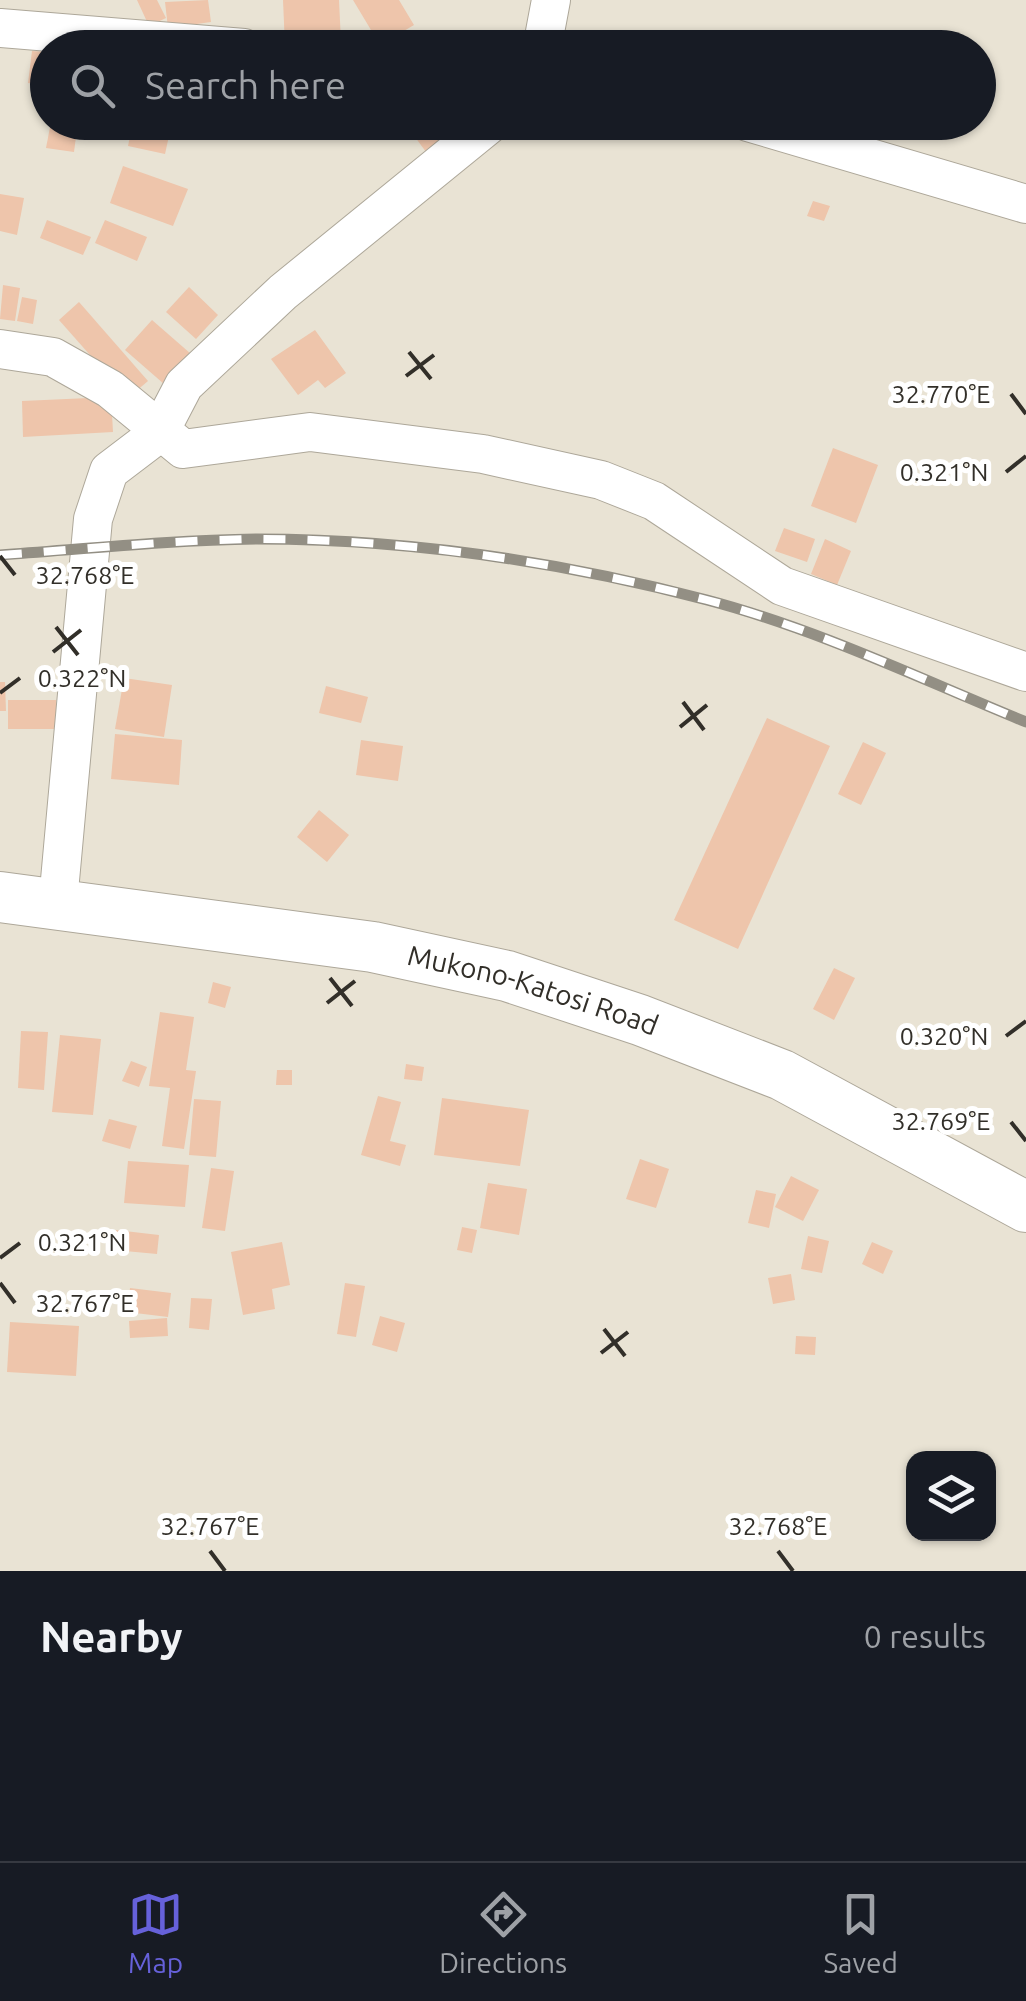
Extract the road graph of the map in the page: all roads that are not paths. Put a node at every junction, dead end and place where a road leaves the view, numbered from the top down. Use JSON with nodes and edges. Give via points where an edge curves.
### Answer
{"nodes":[{"id":1,"x":551,"y":0,"type":"edge"},
{"id":2,"x":0,"y":28,"type":"edge"},
{"id":3,"x":30,"y":30,"type":"edge"},
{"id":4,"x":545,"y":30,"type":"edge"},
{"id":5,"x":470,"y":140,"type":"edge"},
{"id":6,"x":809,"y":140,"type":"edge"},
{"id":7,"x":1026,"y":204,"type":"edge"},
{"id":8,"x":0,"y":349,"type":"edge"},
{"id":9,"x":159,"y":432,"type":"junction"},
{"id":10,"x":1026,"y":672,"type":"edge"},
{"id":11,"x":0,"y":897,"type":"edge"},
{"id":12,"x":58,"y":902,"type":"junction"},
{"id":13,"x":1026,"y":1207,"type":"edge"}],
"edges":[{"from":1,"to":4,"type":"street"},
{"from":2,"to":3,"type":"street"},
{"from":5,"to":9,"type":"street","via":[[284,292],[184,385]]},
{"from":6,"to":7,"type":"street"},
{"from":8,"to":9,"type":"street","via":[[53,357],[110,388]]},
{"from":9,"to":10,"type":"street","via":[[183,449],[310,432],[483,454],[601,480],[654,500],[782,586]]},
{"from":9,"to":12,"type":"street","via":[[109,472],[93,519]]},
{"from":11,"to":12,"type":"main road","name":"Mukono-Katosi Road"},
{"from":12,"to":13,"type":"main road","name":"Mukono-Katosi Road","via":[[372,946],[507,976],[782,1075]]}]}
